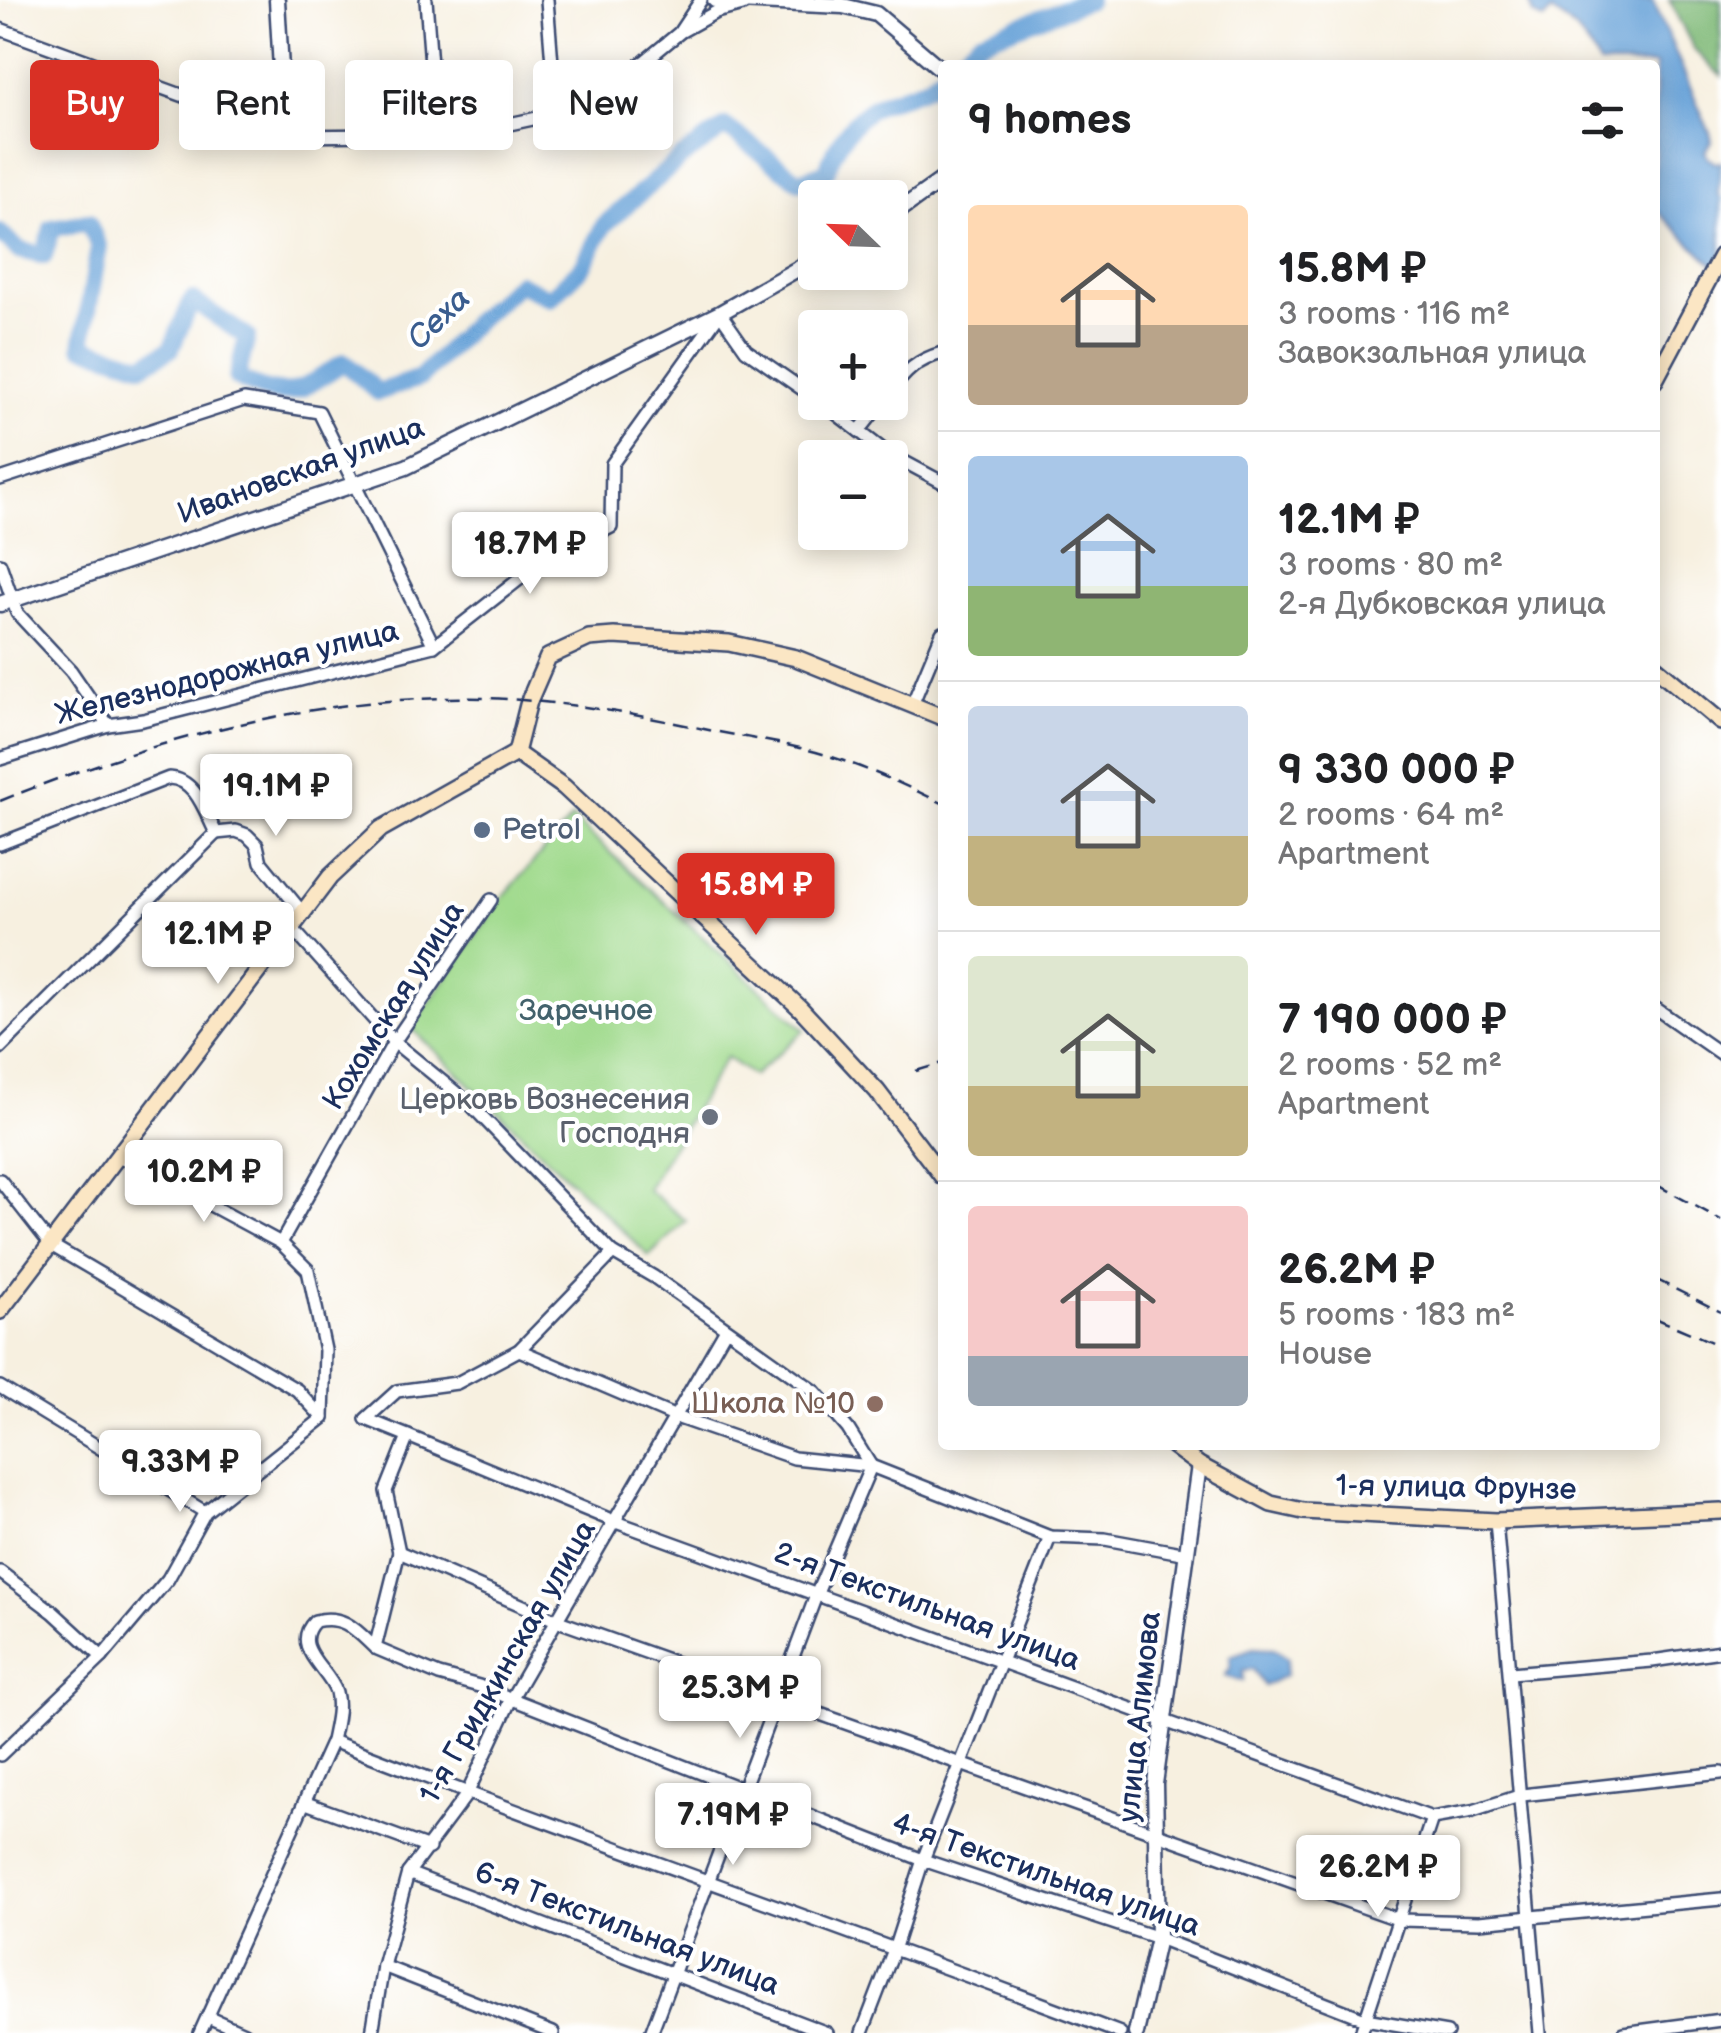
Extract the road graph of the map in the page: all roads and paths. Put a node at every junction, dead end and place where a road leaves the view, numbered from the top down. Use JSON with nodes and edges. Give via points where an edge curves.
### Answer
{"nodes":[{"id":1,"x":277,"y":0,"type":"edge"},
{"id":2,"x":426,"y":0,"type":"edge"},
{"id":3,"x":547,"y":0,"type":"edge"},
{"id":4,"x":701,"y":0,"type":"edge"},
{"id":5,"x":715,"y":0,"type":"edge"},
{"id":6,"x":749,"y":3,"type":"junction"},
{"id":7,"x":0,"y":29,"type":"edge"},
{"id":8,"x":679,"y":33,"type":"junction"},
{"id":9,"x":280,"y":60,"type":"edge"},
{"id":10,"x":431,"y":60,"type":"edge"},
{"id":11,"x":552,"y":60,"type":"edge"},
{"id":12,"x":646,"y":60,"type":"edge"},
{"id":13,"x":938,"y":67,"type":"edge"},
{"id":14,"x":179,"y":94,"type":"edge"},
{"id":15,"x":938,"y":183,"type":"edge"},
{"id":16,"x":908,"y":204,"type":"edge"},
{"id":17,"x":1721,"y":256,"type":"edge"},
{"id":18,"x":798,"y":269,"type":"edge"},
{"id":19,"x":720,"y":313,"type":"junction"},
{"id":20,"x":938,"y":354,"type":"edge"},
{"id":21,"x":908,"y":368,"type":"edge"},
{"id":22,"x":1660,"y":371,"type":"edge"},
{"id":23,"x":798,"y":386,"type":"edge"},
{"id":24,"x":845,"y":420,"type":"edge"},
{"id":25,"x":868,"y":420,"type":"edge"},
{"id":26,"x":859,"y":431,"type":"junction"},
{"id":27,"x":0,"y":479,"type":"edge"},
{"id":28,"x":938,"y":480,"type":"edge"},
{"id":29,"x":356,"y":486,"type":"junction"},
{"id":30,"x":0,"y":564,"type":"edge"},
{"id":31,"x":6,"y":602,"type":"edge"},
{"id":32,"x":938,"y":643,"type":"edge"},
{"id":33,"x":434,"y":646,"type":"junction"},
{"id":34,"x":1660,"y":671,"type":"edge"},
{"id":35,"x":912,"y":705,"type":"junction"},
{"id":36,"x":938,"y":715,"type":"edge"},
{"id":37,"x":1721,"y":722,"type":"edge"},
{"id":38,"x":108,"y":725,"type":"junction"},
{"id":39,"x":516,"y":753,"type":"junction"},
{"id":40,"x":0,"y":759,"type":"edge"},
{"id":41,"x":216,"y":833,"type":"junction"},
{"id":42,"x":0,"y":844,"type":"edge"},
{"id":43,"x":491,"y":900,"type":"dead end"},
{"id":44,"x":302,"y":912,"type":"junction"},
{"id":45,"x":291,"y":927,"type":"junction"},
{"id":46,"x":1660,"y":1011,"type":"edge"},
{"id":47,"x":394,"y":1042,"type":"junction"},
{"id":48,"x":0,"y":1048,"type":"edge"},
{"id":49,"x":1721,"y":1054,"type":"edge"},
{"id":50,"x":119,"y":1156,"type":"junction"},
{"id":51,"x":938,"y":1171,"type":"edge"},
{"id":52,"x":0,"y":1180,"type":"edge"},
{"id":53,"x":280,"y":1243,"type":"junction"},
{"id":54,"x":52,"y":1244,"type":"junction"},
{"id":55,"x":613,"y":1253,"type":"junction"},
{"id":56,"x":0,"y":1311,"type":"edge"},
{"id":57,"x":726,"y":1329,"type":"junction"},
{"id":58,"x":519,"y":1350,"type":"junction"},
{"id":59,"x":0,"y":1386,"type":"edge"},
{"id":60,"x":323,"y":1418,"type":"junction"},
{"id":61,"x":676,"y":1418,"type":"junction"},
{"id":62,"x":408,"y":1436,"type":"junction"},
{"id":63,"x":1179,"y":1450,"type":"edge"},
{"id":64,"x":1199,"y":1465,"type":"junction"},
{"id":65,"x":871,"y":1466,"type":"junction"},
{"id":66,"x":1721,"y":1511,"type":"edge"},
{"id":67,"x":205,"y":1512,"type":"junction"},
{"id":68,"x":616,"y":1522,"type":"junction"},
{"id":69,"x":1496,"y":1522,"type":"junction"},
{"id":70,"x":1050,"y":1537,"type":"junction"},
{"id":71,"x":400,"y":1552,"type":"junction"},
{"id":72,"x":1187,"y":1554,"type":"junction"},
{"id":73,"x":0,"y":1572,"type":"edge"},
{"id":74,"x":818,"y":1593,"type":"junction"},
{"id":75,"x":558,"y":1621,"type":"junction"},
{"id":76,"x":375,"y":1648,"type":"junction"},
{"id":77,"x":1721,"y":1651,"type":"edge"},
{"id":78,"x":102,"y":1657,"type":"junction"},
{"id":79,"x":1003,"y":1661,"type":"junction"},
{"id":80,"x":1511,"y":1673,"type":"junction"},
{"id":81,"x":511,"y":1699,"type":"junction"},
{"id":82,"x":778,"y":1700,"type":"junction"},
{"id":83,"x":1162,"y":1720,"type":"junction"},
{"id":84,"x":332,"y":1742,"type":"junction"},
{"id":85,"x":0,"y":1754,"type":"edge"},
{"id":86,"x":962,"y":1765,"type":"junction"},
{"id":87,"x":1721,"y":1774,"type":"edge"},
{"id":88,"x":743,"y":1791,"type":"junction"},
{"id":89,"x":466,"y":1794,"type":"junction"},
{"id":90,"x":1522,"y":1795,"type":"junction"},
{"id":91,"x":306,"y":1804,"type":"junction"},
{"id":92,"x":1432,"y":1818,"type":"junction"},
{"id":93,"x":1155,"y":1835,"type":"junction"},
{"id":94,"x":428,"y":1848,"type":"junction"},
{"id":95,"x":923,"y":1860,"type":"junction"},
{"id":96,"x":408,"y":1872,"type":"junction"},
{"id":97,"x":709,"y":1882,"type":"junction"},
{"id":98,"x":1721,"y":1899,"type":"edge"},
{"id":99,"x":1532,"y":1917,"type":"junction"},
{"id":100,"x":1400,"y":1920,"type":"junction"},
{"id":101,"x":1158,"y":1938,"type":"junction"},
{"id":102,"x":896,"y":1947,"type":"junction"},
{"id":103,"x":383,"y":1966,"type":"junction"},
{"id":104,"x":673,"y":1974,"type":"junction"},
{"id":105,"x":208,"y":2016,"type":"junction"},
{"id":106,"x":1365,"y":2019,"type":"junction"},
{"id":107,"x":1721,"y":2020,"type":"edge"},
{"id":108,"x":200,"y":2033,"type":"edge"},
{"id":109,"x":244,"y":2033,"type":"edge"},
{"id":110,"x":372,"y":2033,"type":"edge"},
{"id":111,"x":553,"y":2033,"type":"edge"},
{"id":112,"x":651,"y":2033,"type":"edge"},
{"id":113,"x":827,"y":2033,"type":"edge"},
{"id":114,"x":862,"y":2033,"type":"edge"},
{"id":115,"x":1120,"y":2033,"type":"edge"},
{"id":116,"x":1136,"y":2033,"type":"edge"},
{"id":117,"x":1361,"y":2033,"type":"edge"},
{"id":118,"x":1447,"y":2033,"type":"edge"},
{"id":119,"x":1540,"y":2033,"type":"edge"},
{"id":120,"x":1623,"y":2033,"type":"edge"}],
"edges":[{"from":1,"to":9,"type":"street"},
{"from":2,"to":10,"type":"street"},
{"from":3,"to":11,"type":"street"},
{"from":4,"to":8,"type":"street"},
{"from":5,"to":6,"type":"street"},
{"from":6,"to":8,"type":"street"},
{"from":6,"to":13,"type":"street","via":[[843,6],[876,14]]},
{"from":7,"to":14,"type":"street"},
{"from":8,"to":12,"type":"street"},
{"from":15,"to":16,"type":"street"},
{"from":17,"to":22,"type":"main road"},
{"from":18,"to":19,"type":"street","name":"Ивановская улица"},
{"from":19,"to":23,"type":"street","via":[[746,350]]},
{"from":19,"to":29,"type":"street","name":"Ивановская улица"},
{"from":19,"to":33,"type":"street","name":"Железнодорожная улица","via":[[612,464],[612,527],[540,563]]},
{"from":20,"to":21,"type":"street"},
{"from":24,"to":26,"type":"street"},
{"from":25,"to":26,"type":"street"},
{"from":26,"to":28,"type":"street"},
{"from":27,"to":29,"type":"street","via":[[244,400],[319,412]]},
{"from":29,"to":31,"type":"street","name":"Ивановская улица"},
{"from":29,"to":33,"type":"street"},
{"from":30,"to":31,"type":"street"},
{"from":31,"to":38,"type":"street","via":[[71,671]]},
{"from":32,"to":35,"type":"street"},
{"from":33,"to":38,"type":"street","name":"Железнодорожная улица"},
{"from":34,"to":37,"type":"main road"},
{"from":35,"to":36,"type":"main road"},
{"from":35,"to":39,"type":"main road","via":[[796,658],[729,644],[589,638],[548,656],[528,700]]},
{"from":38,"to":40,"type":"street","name":"Железнодорожная улица"},
{"from":39,"to":44,"type":"main road","via":[[381,829]]},
{"from":39,"to":51,"type":"main road","via":[[564,786],[800,1008],[877,1091]]},
{"from":41,"to":42,"type":"street","via":[[191,786],[170,778]]},
{"from":41,"to":44,"type":"street","via":[[247,835]]},
{"from":41,"to":48,"type":"street"},
{"from":43,"to":47,"type":"street","name":"Кохомская улица"},
{"from":44,"to":45,"type":"main road"},
{"from":45,"to":47,"type":"street"},
{"from":45,"to":50,"type":"main road"},
{"from":46,"to":49,"type":"street"},
{"from":47,"to":53,"type":"street","name":"Кохомская улица"},
{"from":47,"to":55,"type":"street","via":[[471,1105]]},
{"from":50,"to":53,"type":"street"},
{"from":50,"to":54,"type":"main road"},
{"from":52,"to":54,"type":"street"},
{"from":53,"to":60,"type":"street","via":[[308,1270],[326,1350]]},
{"from":54,"to":56,"type":"main road"},
{"from":54,"to":60,"type":"street","via":[[298,1390]]},
{"from":55,"to":57,"type":"street"},
{"from":55,"to":58,"type":"street"},
{"from":57,"to":61,"type":"street","name":"1-я Гридкинская улица"},
{"from":57,"to":65,"type":"street","via":[[816,1392]]},
{"from":58,"to":61,"type":"street"},
{"from":58,"to":62,"type":"street","name":"2-я Текстильная улица","via":[[457,1382],[397,1391],[366,1418]]},
{"from":59,"to":67,"type":"street"},
{"from":60,"to":67,"type":"street"},
{"from":61,"to":65,"type":"street","via":[[794,1458]]},
{"from":61,"to":68,"type":"street","name":"1-я Гридкинская улица"},
{"from":62,"to":68,"type":"street","name":"2-я Текстильная улица"},
{"from":62,"to":71,"type":"street","via":[[386,1491]]},
{"from":63,"to":64,"type":"main road","name":"1-я улица Фрунзе"},
{"from":64,"to":69,"type":"main road","name":"1-я улица Фрунзе","via":[[1271,1504],[1303,1511]]},
{"from":64,"to":72,"type":"street","name":"улица Алимова"},
{"from":65,"to":70,"type":"street"},
{"from":65,"to":74,"type":"street"},
{"from":66,"to":69,"type":"main road","name":"1-я улица Фрунзе"},
{"from":67,"to":78,"type":"street","via":[[168,1579]]},
{"from":68,"to":74,"type":"street","name":"2-я Текстильная улица"},
{"from":68,"to":75,"type":"street","name":"1-я Гридкинская улица"},
{"from":69,"to":80,"type":"street"},
{"from":70,"to":72,"type":"street"},
{"from":70,"to":79,"type":"street"},
{"from":71,"to":75,"type":"street"},
{"from":71,"to":76,"type":"street"},
{"from":72,"to":83,"type":"street","name":"улица Алимова"},
{"from":73,"to":78,"type":"street"},
{"from":74,"to":79,"type":"street","name":"2-я Текстильная улица"},
{"from":74,"to":82,"type":"street"},
{"from":75,"to":81,"type":"street","name":"1-я Гридкинская улица"},
{"from":75,"to":82,"type":"street"},
{"from":76,"to":81,"type":"street","name":"4-я Текстильная улица"},
{"from":76,"to":84,"type":"street","name":"4-я Текстильная улица","via":[[338,1619],[315,1621],[308,1630],[311,1656],[337,1695]]},
{"from":77,"to":80,"type":"street"},
{"from":78,"to":85,"type":"street"},
{"from":79,"to":83,"type":"street","name":"2-я Текстильная улица"},
{"from":79,"to":86,"type":"street"},
{"from":80,"to":90,"type":"street"},
{"from":81,"to":88,"type":"street","name":"4-я Текстильная улица"},
{"from":81,"to":89,"type":"street","name":"1-я Гридкинская улица"},
{"from":82,"to":86,"type":"street"},
{"from":82,"to":88,"type":"street"},
{"from":83,"to":92,"type":"street","name":"2-я Текстильная улица"},
{"from":83,"to":93,"type":"street","name":"улица Алимова"},
{"from":84,"to":89,"type":"street"},
{"from":84,"to":91,"type":"street"},
{"from":86,"to":93,"type":"street"},
{"from":86,"to":95,"type":"street"},
{"from":87,"to":90,"type":"street"},
{"from":88,"to":95,"type":"street","name":"4-я Текстильная улица"},
{"from":88,"to":97,"type":"street"},
{"from":89,"to":94,"type":"street","name":"1-я Гридкинская улица"},
{"from":89,"to":97,"type":"street"},
{"from":90,"to":92,"type":"street"},
{"from":90,"to":99,"type":"street"},
{"from":91,"to":94,"type":"street"},
{"from":91,"to":105,"type":"street"},
{"from":92,"to":100,"type":"street"},
{"from":93,"to":100,"type":"street"},
{"from":93,"to":101,"type":"street","name":"улица Алимова"},
{"from":94,"to":96,"type":"street","name":"1-я Гридкинская улица"},
{"from":95,"to":101,"type":"street","name":"4-я Текстильная улица"},
{"from":95,"to":102,"type":"street"},
{"from":96,"to":103,"type":"street","name":"1-я Гридкинская улица"},
{"from":96,"to":104,"type":"street","name":"6-я Текстильная улица"},
{"from":97,"to":102,"type":"street"},
{"from":97,"to":104,"type":"street"},
{"from":98,"to":99,"type":"street"},
{"from":99,"to":100,"type":"street"},
{"from":99,"to":119,"type":"street"},
{"from":100,"to":106,"type":"street"},
{"from":101,"to":106,"type":"street","name":"4-я Текстильная улица"},
{"from":101,"to":116,"type":"street","name":"улица Алимова"},
{"from":102,"to":114,"type":"street"},
{"from":102,"to":115,"type":"street"},
{"from":103,"to":110,"type":"street","name":"1-я Гридкинская улица"},
{"from":103,"to":111,"type":"street"},
{"from":104,"to":112,"type":"street"},
{"from":104,"to":113,"type":"street","name":"6-я Текстильная улица"},
{"from":105,"to":108,"type":"street"},
{"from":105,"to":109,"type":"street"},
{"from":106,"to":117,"type":"street"},
{"from":106,"to":118,"type":"street","name":"4-я Текстильная улица"},
{"from":107,"to":120,"type":"street"}]}
